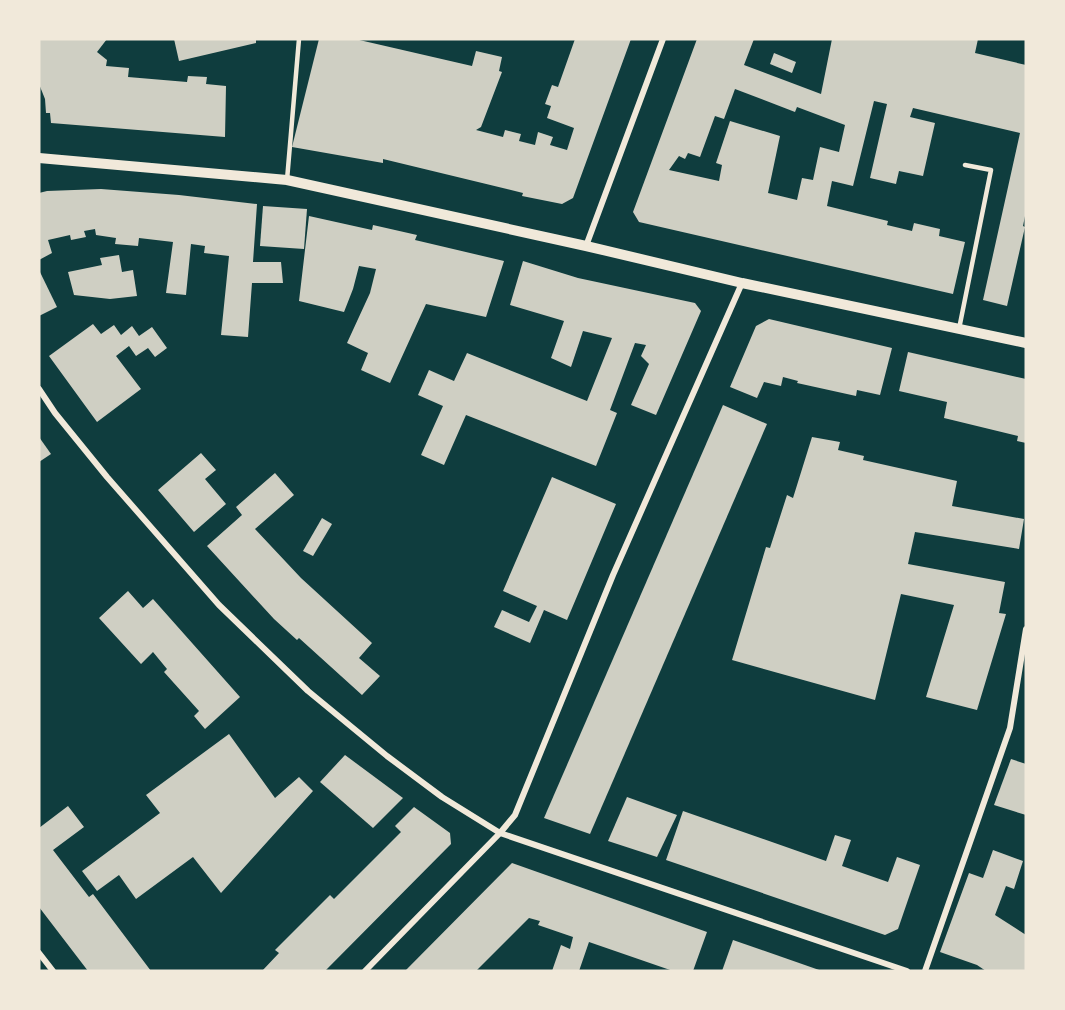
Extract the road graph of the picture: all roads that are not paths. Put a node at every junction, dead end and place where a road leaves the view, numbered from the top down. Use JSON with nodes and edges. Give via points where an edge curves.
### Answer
{"nodes":[{"id":1,"x":299,"y":39,"type":"edge"},
{"id":2,"x":663,"y":39,"type":"edge"},
{"id":3,"x":39,"y":158,"type":"edge"},
{"id":4,"x":965,"y":165,"type":"dead end"},
{"id":5,"x":286,"y":180,"type":"junction"},
{"id":6,"x":586,"y":246,"type":"junction"},
{"id":7,"x":742,"y":283,"type":"junction"},
{"id":8,"x":959,"y":329,"type":"junction"},
{"id":9,"x":1026,"y":343,"type":"edge"},
{"id":10,"x":39,"y":389,"type":"edge"},
{"id":11,"x":1026,"y":629,"type":"edge"},
{"id":12,"x":500,"y":833,"type":"junction"},
{"id":13,"x":39,"y":953,"type":"edge"},
{"id":14,"x":904,"y":970,"type":"edge"},
{"id":15,"x":53,"y":971,"type":"edge"},
{"id":16,"x":364,"y":971,"type":"edge"},
{"id":17,"x":925,"y":971,"type":"edge"}],
"edges":[{"from":1,"to":5,"type":"lane"},
{"from":2,"to":6,"type":"street"},
{"from":3,"to":5,"type":"street"},
{"from":4,"to":8,"type":"lane","via":[[991,170]]},
{"from":5,"to":6,"type":"street"},
{"from":6,"to":7,"type":"street"},
{"from":7,"to":8,"type":"street"},
{"from":7,"to":12,"type":"street","via":[[612,575],[515,815]]},
{"from":8,"to":9,"type":"street"},
{"from":10,"to":12,"type":"street","via":[[107,477],[219,605],[308,691],[441,797]]},
{"from":11,"to":17,"type":"street","via":[[1010,728]]},
{"from":12,"to":14,"type":"street"},
{"from":12,"to":16,"type":"street"},
{"from":13,"to":15,"type":"street"}]}
